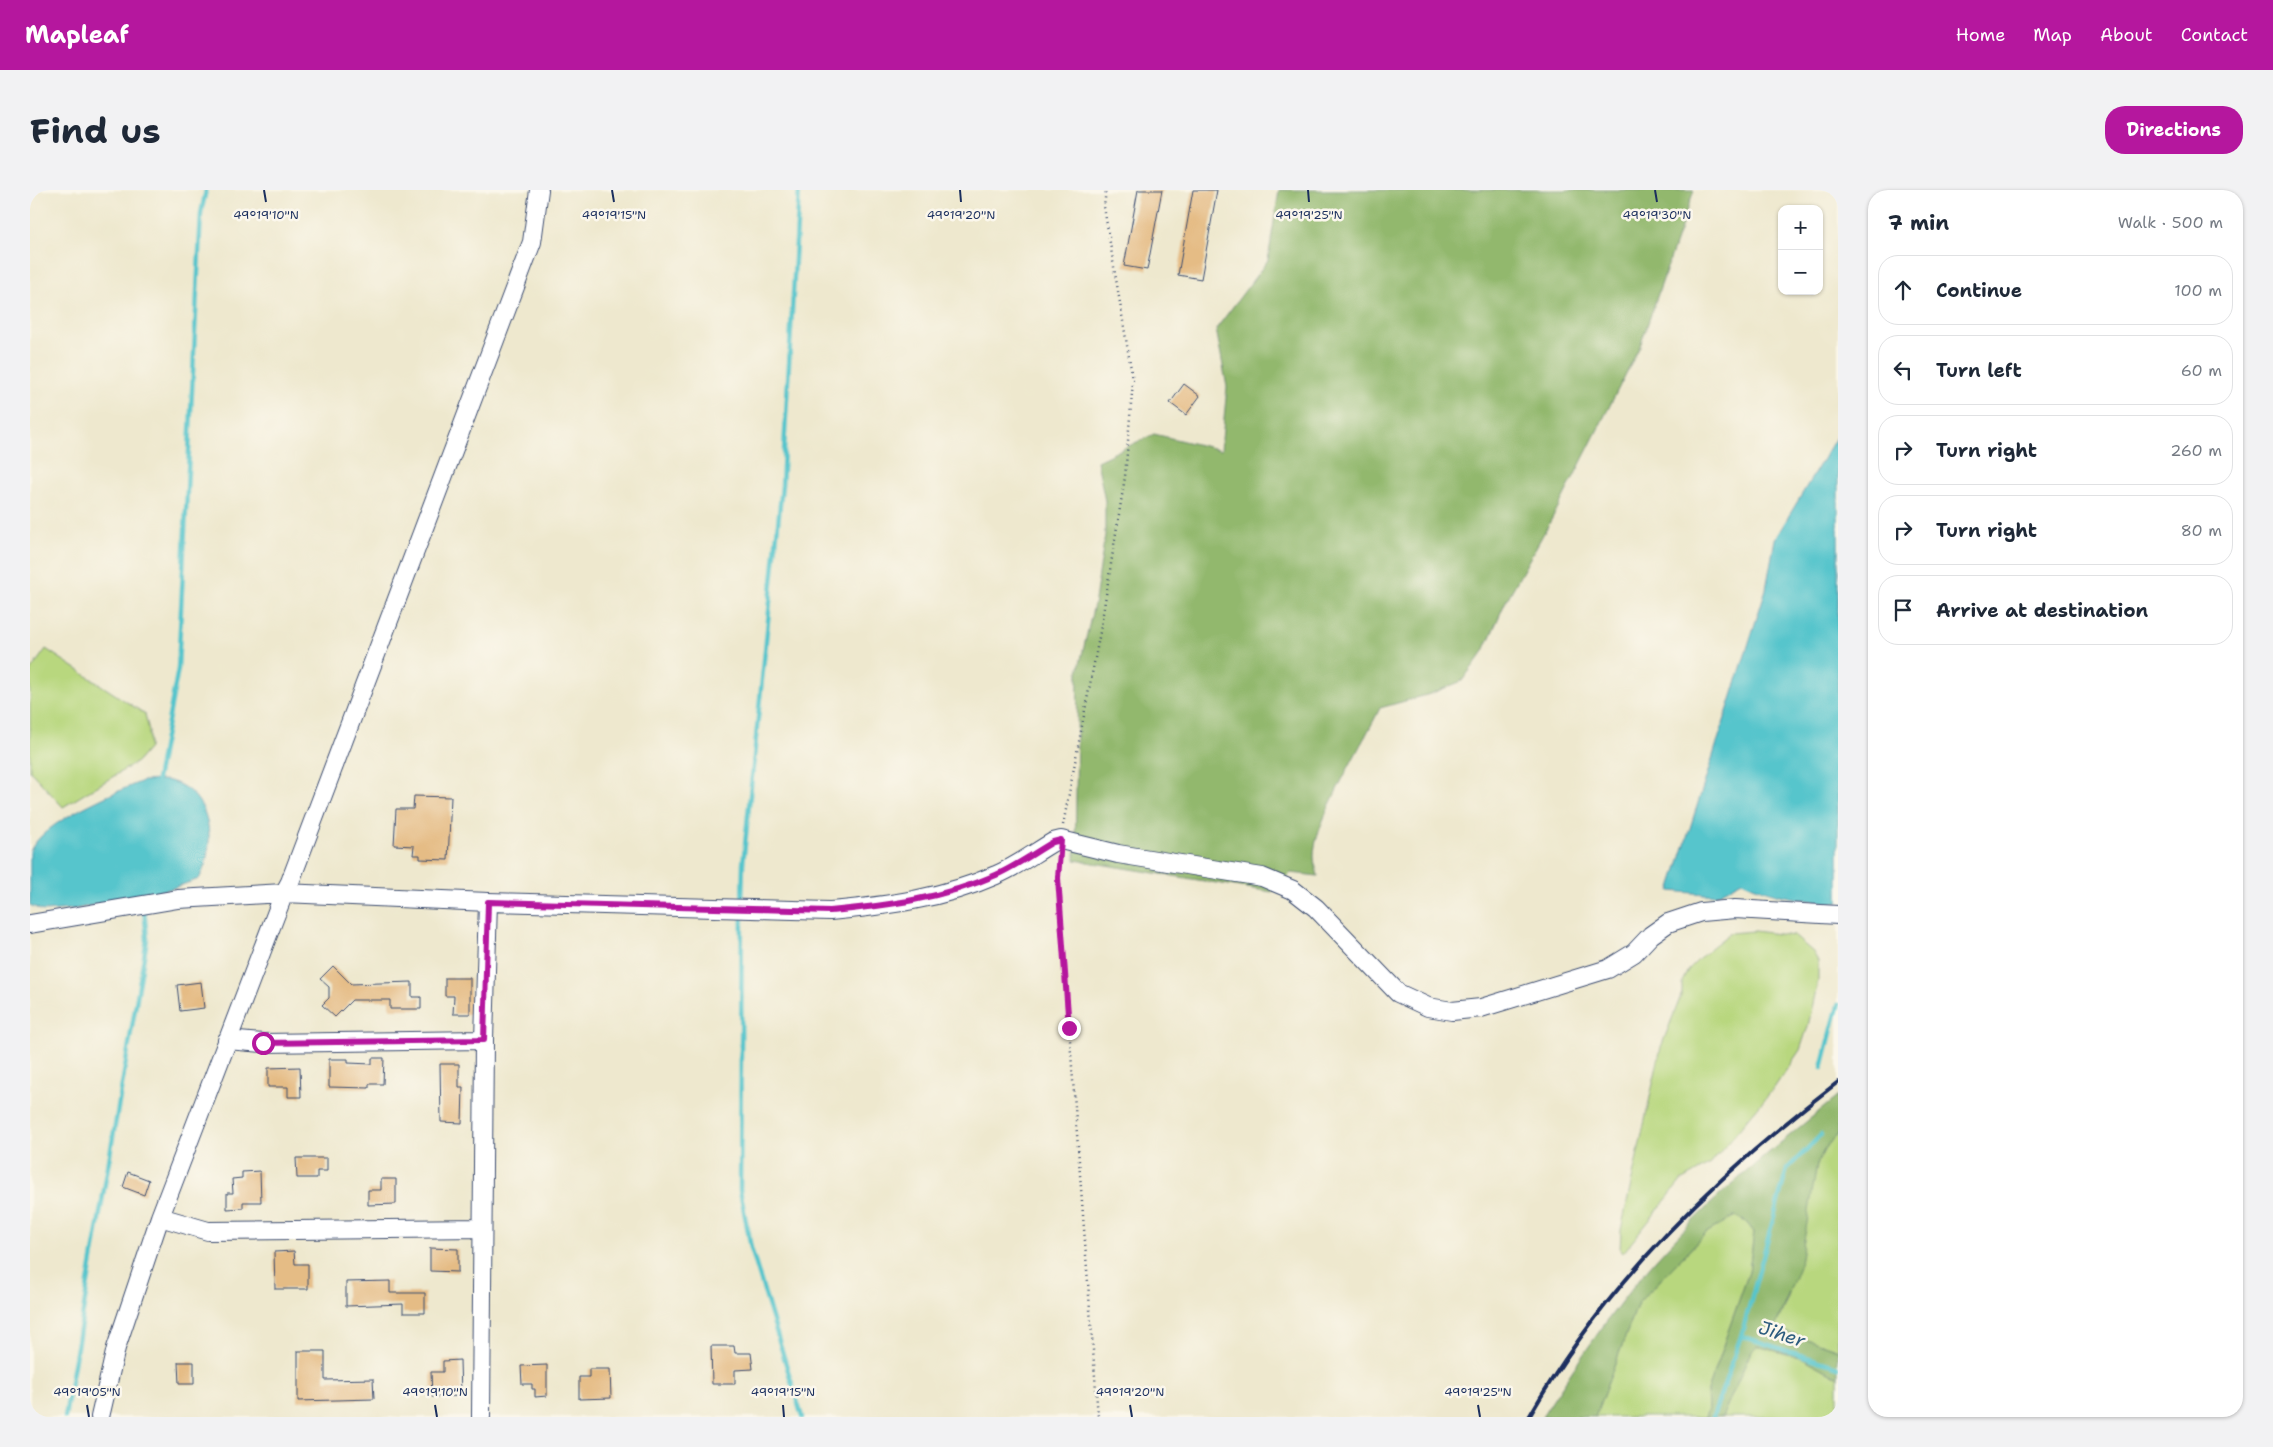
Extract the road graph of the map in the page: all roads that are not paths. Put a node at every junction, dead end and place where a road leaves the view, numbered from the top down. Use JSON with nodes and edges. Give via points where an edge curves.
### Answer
{"nodes":[{"id":1,"x":539,"y":190,"type":"edge"},
{"id":2,"x":284,"y":893,"type":"junction"},
{"id":3,"x":488,"y":902,"type":"junction"},
{"id":4,"x":1838,"y":914,"type":"edge"},
{"id":5,"x":30,"y":924,"type":"edge"},
{"id":6,"x":227,"y":1040,"type":"junction"},
{"id":7,"x":484,"y":1040,"type":"junction"},
{"id":8,"x":160,"y":1217,"type":"junction"},
{"id":9,"x":482,"y":1228,"type":"junction"},
{"id":10,"x":100,"y":1417,"type":"edge"},
{"id":11,"x":481,"y":1417,"type":"edge"}],
"edges":[{"from":1,"to":2,"type":"street","via":[[532,242]]},
{"from":2,"to":3,"type":"street"},
{"from":2,"to":5,"type":"street","via":[[178,899]]},
{"from":2,"to":6,"type":"street"},
{"from":3,"to":4,"type":"street","via":[[830,911],[886,906],[945,892],[996,875],[1061,840],[1118,854],[1262,877],[1293,890],[1316,908],[1398,993],[1428,1007],[1452,1011],[1481,1008],[1608,969],[1634,953],[1668,923],[1701,912],[1735,909]]},
{"from":3,"to":7,"type":"street"},
{"from":6,"to":7,"type":"street","via":[[263,1043]]},
{"from":6,"to":8,"type":"street"},
{"from":7,"to":9,"type":"street"},
{"from":8,"to":9,"type":"street","via":[[208,1231]]},
{"from":8,"to":10,"type":"street","via":[[116,1348]]},
{"from":9,"to":11,"type":"street"}]}
